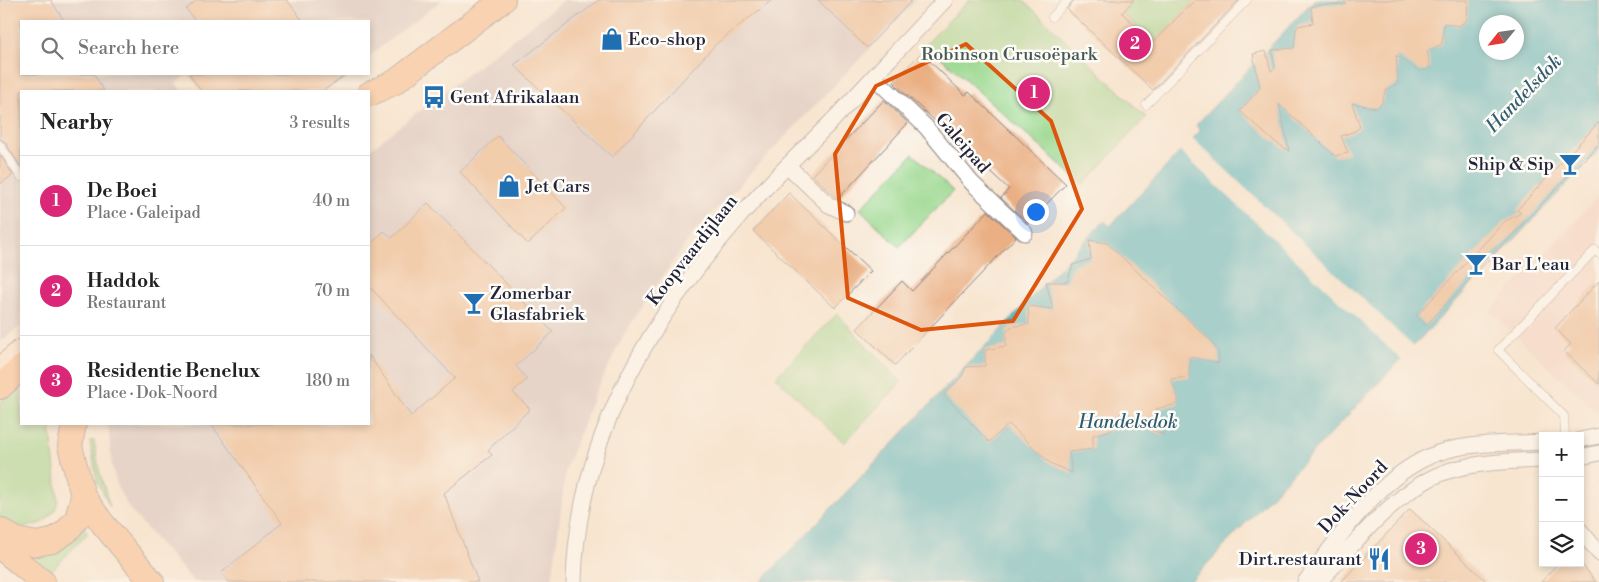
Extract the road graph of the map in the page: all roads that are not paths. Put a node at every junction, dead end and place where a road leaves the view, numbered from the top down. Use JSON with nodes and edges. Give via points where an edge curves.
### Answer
{"nodes":[{"id":1,"x":503,"y":0,"type":"edge"},
{"id":2,"x":945,"y":0,"type":"edge"},
{"id":3,"x":1068,"y":0,"type":"edge"},
{"id":4,"x":1248,"y":0,"type":"edge"},
{"id":5,"x":1052,"y":17,"type":"dead end"},
{"id":6,"x":874,"y":77,"type":"junction"},
{"id":7,"x":395,"y":82,"type":"junction"},
{"id":8,"x":370,"y":94,"type":"edge"},
{"id":9,"x":1146,"y":105,"type":"dead end"},
{"id":10,"x":370,"y":110,"type":"edge"},
{"id":11,"x":0,"y":145,"type":"edge"},
{"id":12,"x":788,"y":166,"type":"junction"},
{"id":13,"x":20,"y":175,"type":"edge"},
{"id":14,"x":846,"y":213,"type":"dead end"},
{"id":15,"x":1025,"y":233,"type":"dead end"},
{"id":16,"x":1599,"y":254,"type":"edge"},
{"id":17,"x":63,"y":425,"type":"edge"},
{"id":18,"x":1565,"y":432,"type":"edge"},
{"id":19,"x":72,"y":435,"type":"edge"},
{"id":20,"x":1599,"y":436,"type":"edge"},
{"id":21,"x":1584,"y":439,"type":"edge"},
{"id":22,"x":1539,"y":442,"type":"edge"},
{"id":23,"x":1599,"y":453,"type":"edge"},
{"id":24,"x":1584,"y":456,"type":"edge"},
{"id":25,"x":1539,"y":460,"type":"edge"},
{"id":26,"x":83,"y":496,"type":"junction"},
{"id":27,"x":0,"y":530,"type":"edge"},
{"id":28,"x":1584,"y":535,"type":"edge"},
{"id":29,"x":0,"y":547,"type":"edge"},
{"id":30,"x":1599,"y":553,"type":"edge"},
{"id":31,"x":43,"y":582,"type":"edge"},
{"id":32,"x":152,"y":582,"type":"edge"},
{"id":33,"x":574,"y":582,"type":"edge"},
{"id":34,"x":1304,"y":582,"type":"edge"},
{"id":35,"x":1319,"y":582,"type":"edge"}],
"edges":[{"from":1,"to":7,"type":"main road"},
{"from":2,"to":6,"type":"street","name":"Koopvaardijlaan"},
{"from":3,"to":5,"type":"lane"},
{"from":4,"to":9,"type":"lane"},
{"from":6,"to":12,"type":"street","name":"Koopvaardijlaan"},
{"from":6,"to":15,"type":"street","name":"Galeipad","via":[[926,127],[972,183]]},
{"from":7,"to":8,"type":"main road"},
{"from":7,"to":10,"type":"main road"},
{"from":11,"to":13,"type":"lane"},
{"from":12,"to":14,"type":"street","via":[[829,206]]},
{"from":12,"to":33,"type":"street","name":"Koopvaardijlaan","via":[[736,221],[698,268],[655,327],[622,385],[597,445],[584,493],[574,543]]},
{"from":16,"to":18,"type":"lane","via":[[1595,250],[1498,350],[1564,416]]},
{"from":17,"to":19,"type":"main road"},
{"from":19,"to":26,"type":"main road"},
{"from":20,"to":21,"type":"street"},
{"from":22,"to":34,"type":"street","name":"Dok-Noord","via":[[1447,450],[1413,464],[1364,508]]},
{"from":23,"to":24,"type":"street"},
{"from":25,"to":35,"type":"street","name":"Dok-Noord","via":[[1469,466],[1424,483],[1386,510]]},
{"from":26,"to":27,"type":"main road","via":[[77,519],[66,532],[52,540],[37,544],[16,540]]},
{"from":26,"to":32,"type":"main road"},
{"from":28,"to":30,"type":"street"},
{"from":29,"to":31,"type":"main road"}]}
